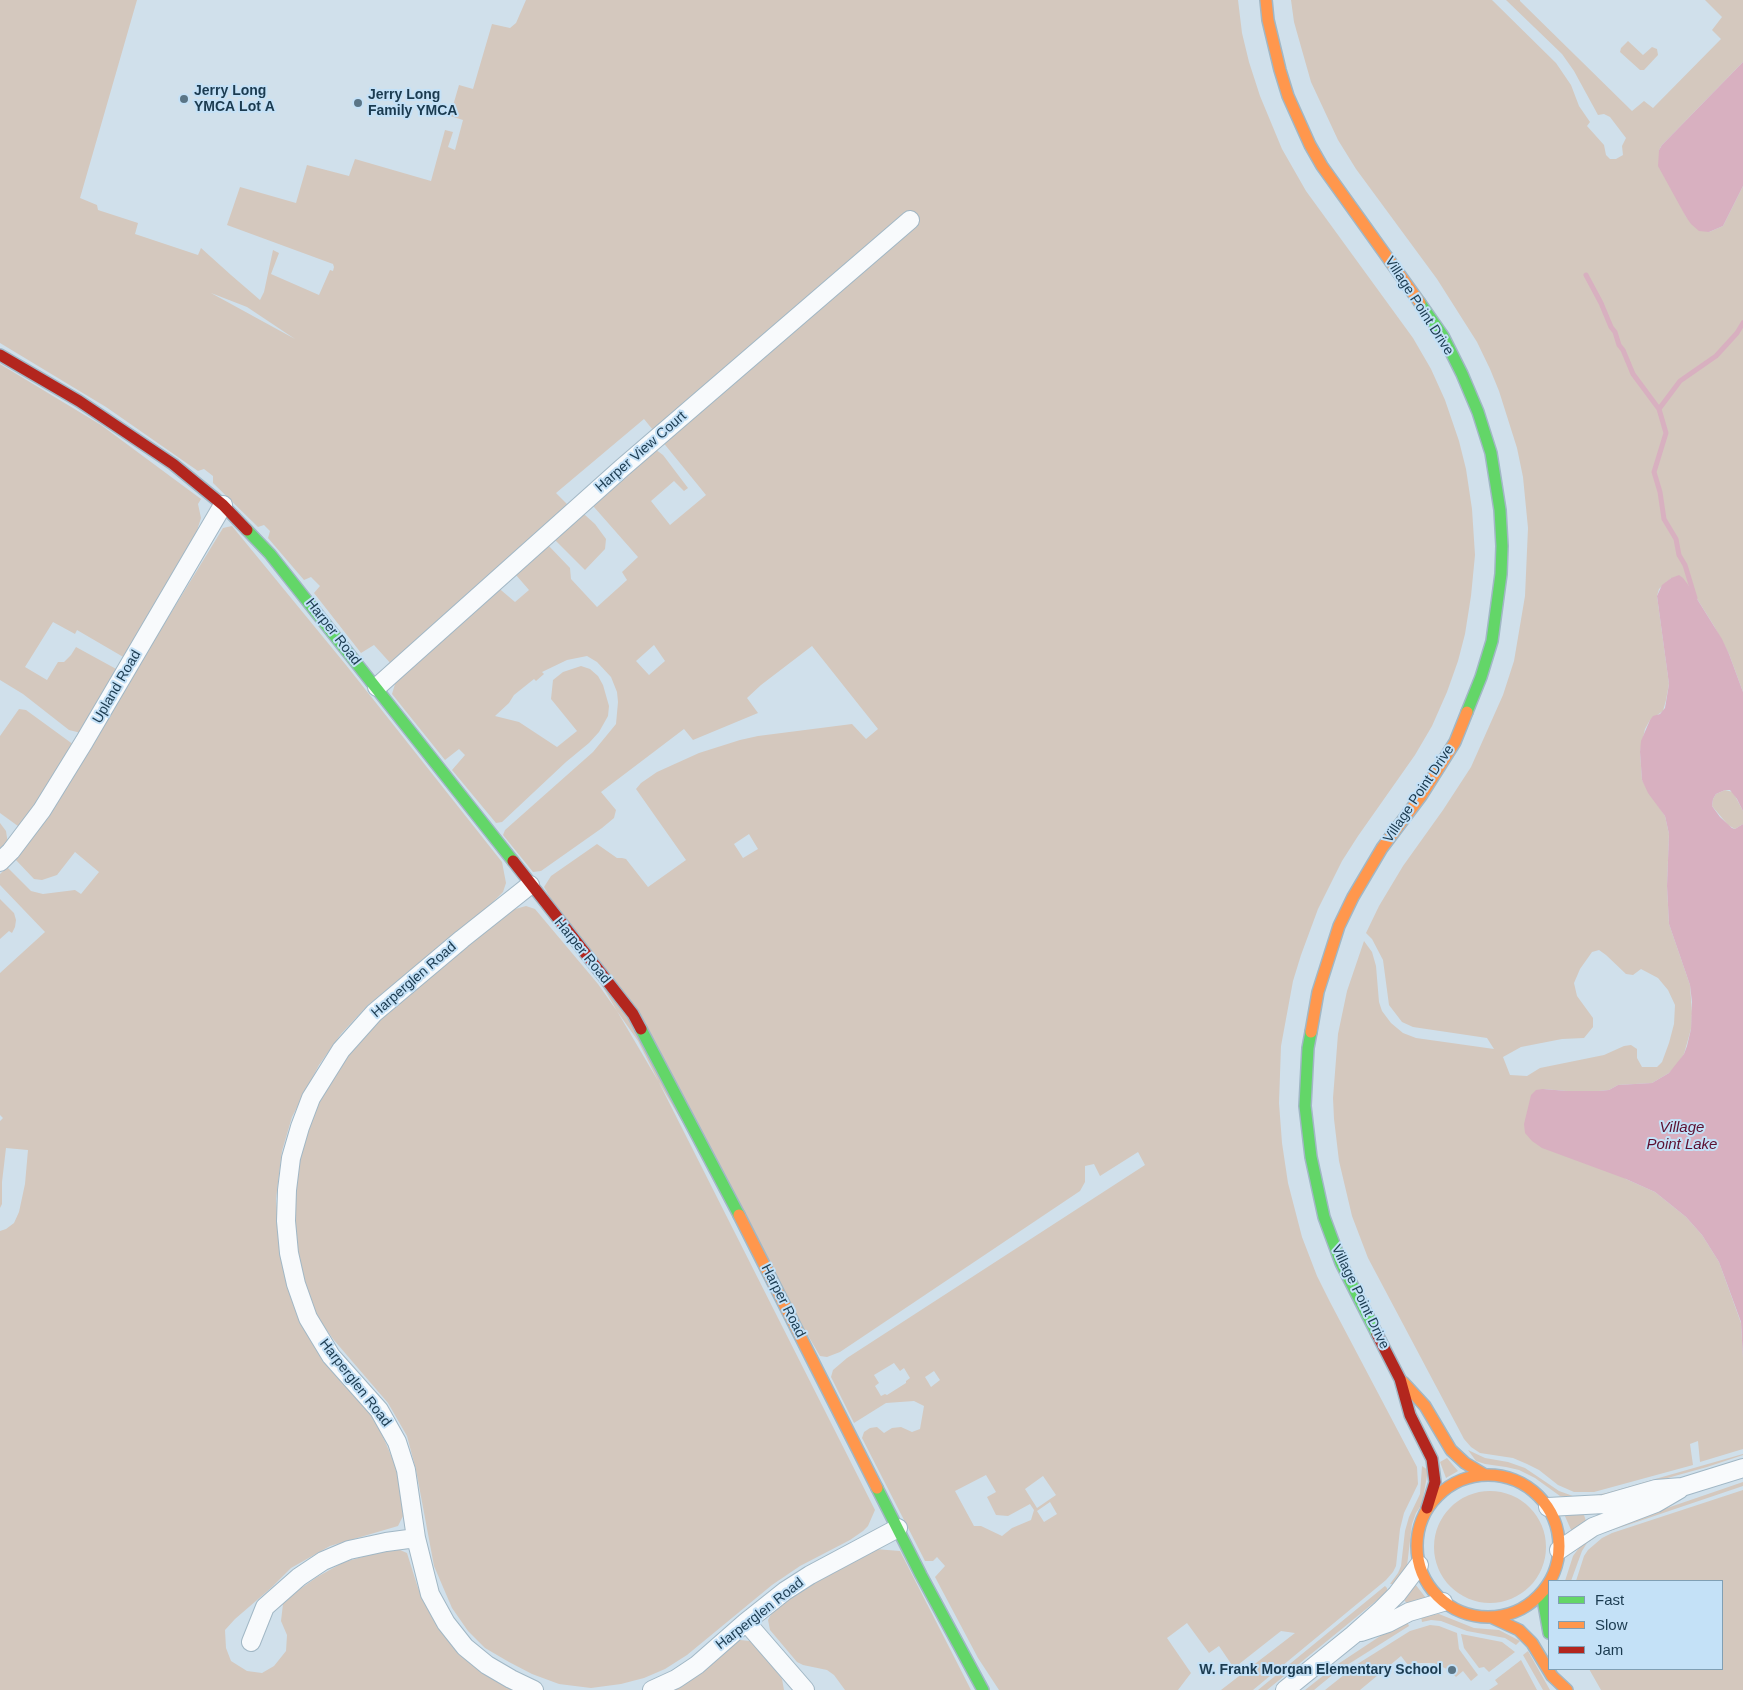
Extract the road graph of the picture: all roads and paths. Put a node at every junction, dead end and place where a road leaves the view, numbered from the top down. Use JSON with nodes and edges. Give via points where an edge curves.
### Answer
{"nodes":[{"id":1,"x":1266,"y":0,"type":"edge"},
{"id":2,"x":910,"y":220,"type":"dead end"},
{"id":3,"x":0,"y":354,"type":"edge"},
{"id":4,"x":223,"y":505,"type":"junction"},
{"id":5,"x":376,"y":687,"type":"junction"},
{"id":6,"x":0,"y":862,"type":"edge"},
{"id":7,"x":530,"y":885,"type":"junction"},
{"id":8,"x":1400,"y":1379,"type":"junction"},
{"id":9,"x":1743,"y":1468,"type":"edge"},
{"id":10,"x":1485,"y":1475,"type":"junction"},
{"id":11,"x":1682,"y":1487,"type":"junction"},
{"id":12,"x":1548,"y":1507,"type":"junction"},
{"id":13,"x":1427,"y":1508,"type":"junction"},
{"id":14,"x":898,"y":1528,"type":"junction"},
{"id":15,"x":416,"y":1538,"type":"junction"},
{"id":16,"x":1559,"y":1550,"type":"junction"},
{"id":17,"x":1418,"y":1564,"type":"junction"},
{"id":18,"x":1550,"y":1580,"type":"edge"},
{"id":19,"x":1548,"y":1583,"type":"edge"},
{"id":20,"x":1542,"y":1593,"type":"junction"},
{"id":21,"x":1443,"y":1602,"type":"junction"},
{"id":22,"x":1493,"y":1618,"type":"junction"},
{"id":23,"x":746,"y":1622,"type":"junction"},
{"id":24,"x":1548,"y":1627,"type":"edge"},
{"id":25,"x":1354,"y":1635,"type":"junction"},
{"id":26,"x":251,"y":1642,"type":"dead end"},
{"id":27,"x":1548,"y":1669,"type":"edge"},
{"id":28,"x":1548,"y":1670,"type":"edge"},
{"id":29,"x":1569,"y":1676,"type":"dead end"},
{"id":30,"x":534,"y":1690,"type":"edge"},
{"id":31,"x":652,"y":1690,"type":"edge"},
{"id":32,"x":805,"y":1690,"type":"edge"},
{"id":33,"x":983,"y":1690,"type":"edge"},
{"id":34,"x":1285,"y":1690,"type":"edge"},
{"id":35,"x":1568,"y":1690,"type":"edge"}],
"edges":[{"from":1,"to":8,"type":"street","name":"Village Point Drive","via":[[1280,70],[1310,144],[1322,166],[1443,336],[1462,374],[1491,453],[1500,510],[1501,574],[1492,641],[1482,677],[1454,742],[1421,796],[1382,848],[1339,926],[1318,992],[1308,1048],[1305,1106],[1311,1157],[1324,1217],[1341,1263]]},
{"from":2,"to":5,"type":"street","name":"Harper View Court","via":[[622,468]]},
{"from":3,"to":4,"type":"street","name":"Harper Road","via":[[79,401],[166,460]]},
{"from":4,"to":5,"type":"street","name":"Harper Road","via":[[270,554]]},
{"from":4,"to":6,"type":"street","name":"Upland Road","via":[[42,810]]},
{"from":5,"to":7,"type":"street","name":"Harper Road"},
{"from":7,"to":14,"type":"street","name":"Harper Road","via":[[633,1014]]},
{"from":7,"to":15,"type":"street","name":"Harperglen Road","via":[[374,1013],[347,1042],[312,1098],[291,1158],[286,1221],[288,1253],[296,1284],[316,1332],[332,1356],[379,1410],[397,1442],[406,1470]]},
{"from":8,"to":10,"type":"street","name":"Village Point Drive","via":[[1425,1406],[1452,1450],[1465,1463]]},
{"from":8,"to":13,"type":"street","name":"Village Point Drive","via":[[1410,1415],[1432,1459],[1435,1482]]},
{"from":9,"to":11,"type":"street"},
{"from":10,"to":12,"type":"street","via":[[1503,1476],[1521,1483]]},
{"from":10,"to":13,"type":"street","via":[[1462,1480],[1443,1491]]},
{"from":11,"to":12,"type":"street","via":[[1656,1489],[1604,1504]]},
{"from":11,"to":16,"type":"street","via":[[1656,1503],[1594,1527]]},
{"from":12,"to":16,"type":"street","via":[[1557,1528]]},
{"from":13,"to":17,"type":"street","via":[[1419,1526]]},
{"from":14,"to":23,"type":"street","name":"Harperglen Road","via":[[784,1591]]},
{"from":14,"to":33,"type":"street","name":"Harper Road"},
{"from":15,"to":26,"type":"street","via":[[349,1550],[323,1561],[265,1606]]},
{"from":15,"to":30,"type":"street","name":"Harperglen Road","via":[[430,1594],[446,1623],[465,1647],[487,1665]]},
{"from":16,"to":18,"type":"street"},
{"from":17,"to":21,"type":"street","via":[[1428,1585]]},
{"from":17,"to":25,"type":"street","via":[[1397,1594]]},
{"from":19,"to":20,"type":"street"},
{"from":20,"to":22,"type":"street","via":[[1511,1614]]},
{"from":20,"to":24,"type":"street"},
{"from":21,"to":22,"type":"street","via":[[1458,1612]]},
{"from":21,"to":25,"type":"street"},
{"from":22,"to":27,"type":"street","via":[[1519,1630],[1532,1643]]},
{"from":23,"to":31,"type":"street","name":"Harperglen Road","via":[[698,1665]]},
{"from":23,"to":32,"type":"street"},
{"from":25,"to":34,"type":"street"},
{"from":28,"to":35,"type":"street"},
{"from":29,"to":35,"type":"street"}]}
